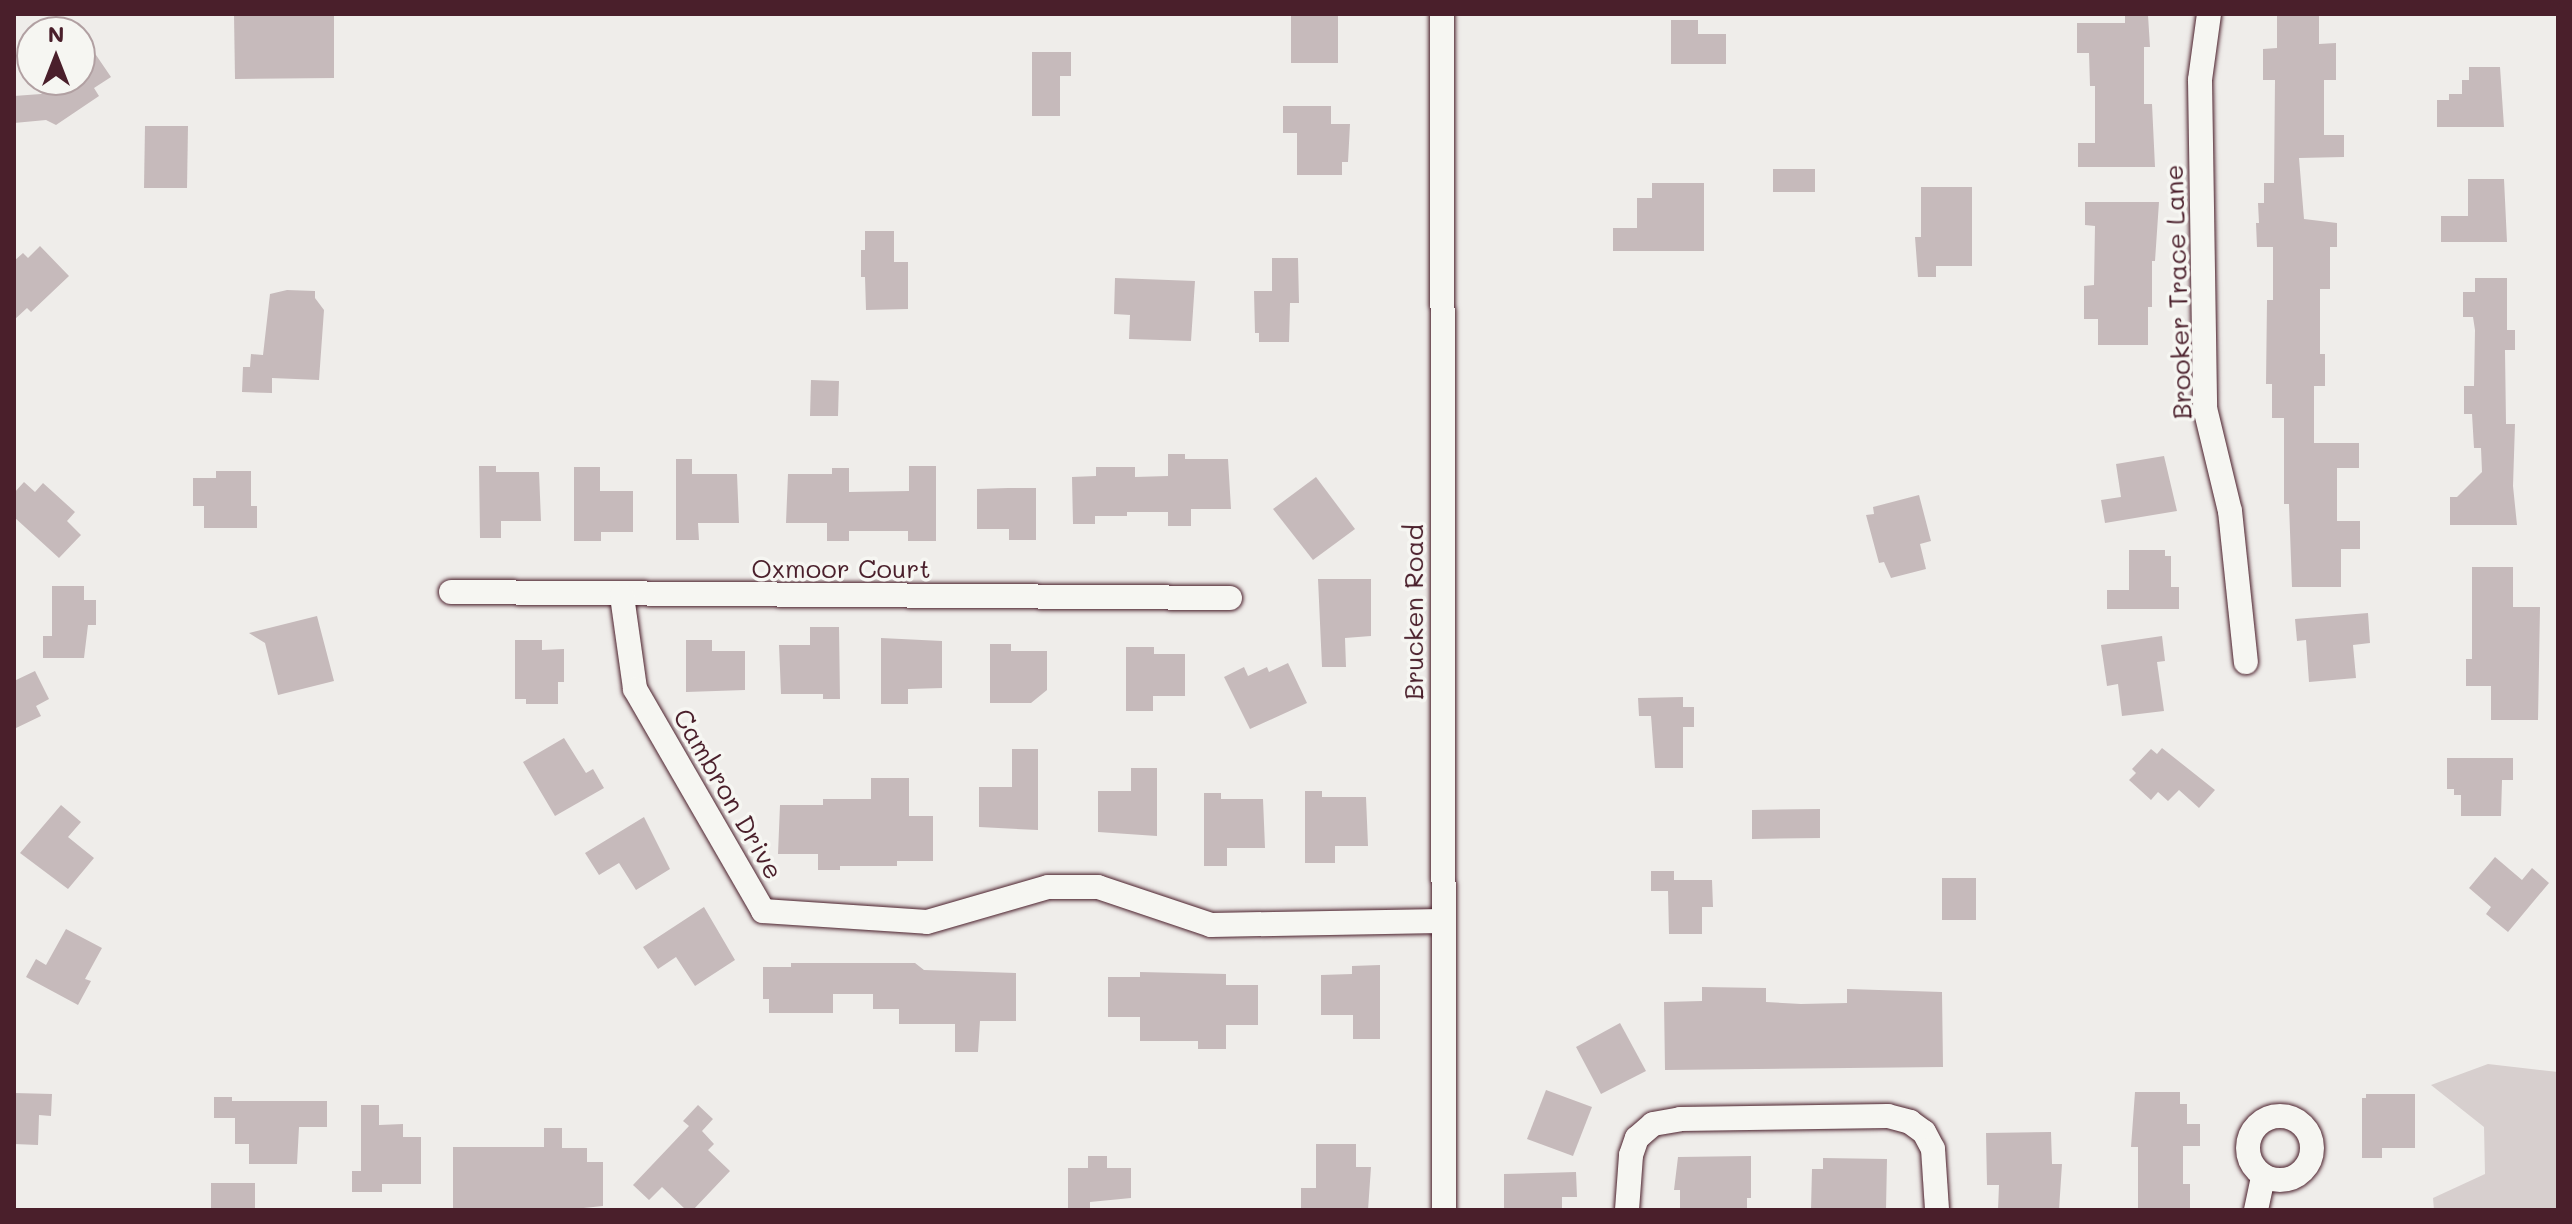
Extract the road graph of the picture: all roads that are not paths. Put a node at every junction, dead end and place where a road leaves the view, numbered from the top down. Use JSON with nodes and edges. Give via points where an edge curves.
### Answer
{"nodes":[{"id":1,"x":1442,"y":14,"type":"edge"},
{"id":2,"x":2209,"y":14,"type":"edge"},
{"id":3,"x":451,"y":592,"type":"dead end"},
{"id":4,"x":622,"y":596,"type":"junction"},
{"id":5,"x":1230,"y":598,"type":"dead end"},
{"id":6,"x":2246,"y":662,"type":"dead end"},
{"id":7,"x":1441,"y":921,"type":"junction"},
{"id":8,"x":2263,"y":1176,"type":"dead end"},
{"id":9,"x":1444,"y":1210,"type":"edge"},
{"id":10,"x":1627,"y":1210,"type":"edge"},
{"id":11,"x":1937,"y":1210,"type":"edge"},
{"id":12,"x":2256,"y":1210,"type":"edge"}],
"edges":[{"from":1,"to":7,"type":"street","name":"Brucken Road"},
{"from":2,"to":6,"type":"street","name":"Brooker Trace Lane","via":[[2200,80],[2205,408],[2230,511]]},
{"from":3,"to":4,"type":"street","name":"Oxmoor Court"},
{"from":4,"to":5,"type":"street","name":"Oxmoor Court"},
{"from":4,"to":7,"type":"street","name":"Cambron Drive","via":[[635,689],[763,911],[927,922],[1048,887],[1098,887],[1211,925]]},
{"from":7,"to":9,"type":"street","name":"Brucken Road"},
{"from":8,"to":12,"type":"street"},
{"from":10,"to":11,"type":"street","via":[[1631,1155],[1637,1138],[1653,1124],[1680,1119],[1888,1116],[1924,1132],[1933,1149]]}]}
